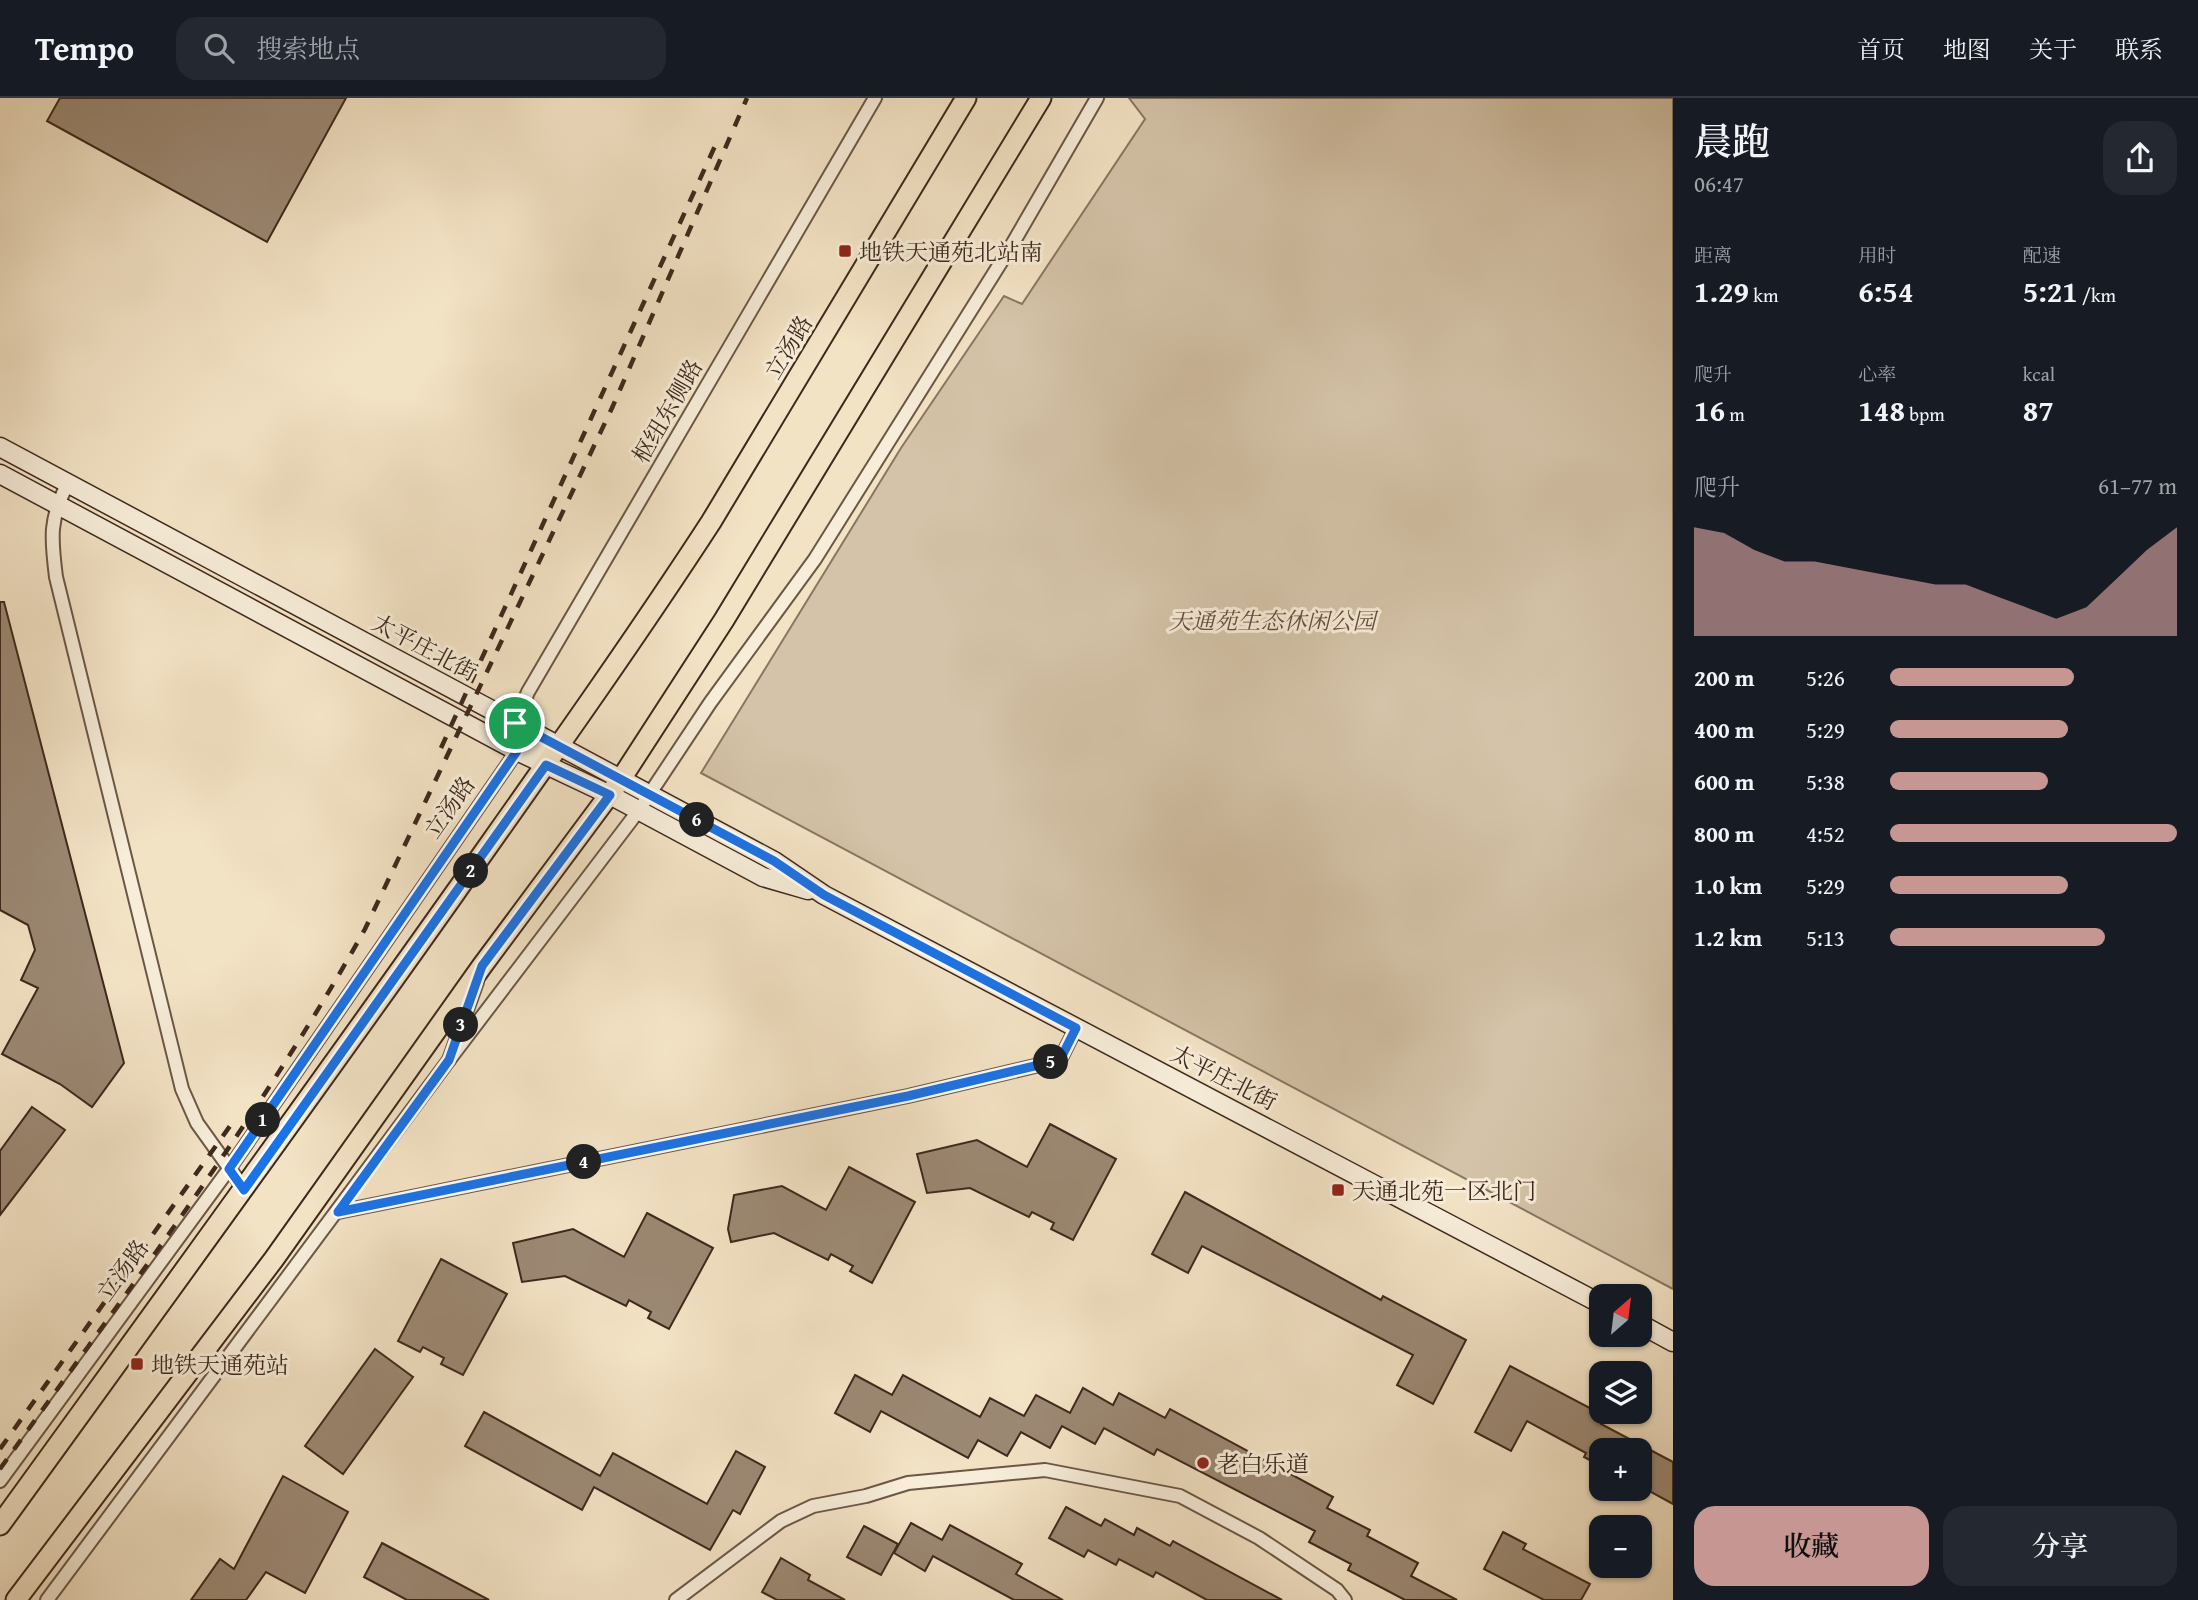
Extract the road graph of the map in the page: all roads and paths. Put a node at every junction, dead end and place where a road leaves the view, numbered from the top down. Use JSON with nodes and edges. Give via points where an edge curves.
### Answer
{"nodes":[{"id":1,"x":875,"y":98,"type":"edge"},
{"id":2,"x":966,"y":98,"type":"edge"},
{"id":3,"x":1041,"y":98,"type":"edge"},
{"id":4,"x":1097,"y":98,"type":"edge"},
{"id":5,"x":0,"y":447,"type":"edge"},
{"id":6,"x":0,"y":474,"type":"edge"},
{"id":7,"x":68,"y":483,"type":"junction"},
{"id":8,"x":56,"y":504,"type":"junction"},
{"id":9,"x":515,"y":723,"type":"junction"},
{"id":10,"x":559,"y":746,"type":"junction"},
{"id":11,"x":517,"y":751,"type":"junction"},
{"id":12,"x":546,"y":765,"type":"junction"},
{"id":13,"x":615,"y":787,"type":"junction"},
{"id":14,"x":650,"y":795,"type":"junction"},
{"id":15,"x":639,"y":810,"type":"junction"},
{"id":16,"x":824,"y":895,"type":"junction"},
{"id":17,"x":482,"y":966,"type":"junction"},
{"id":18,"x":1076,"y":1028,"type":"junction"},
{"id":19,"x":449,"y":1060,"type":"junction"},
{"id":20,"x":229,"y":1169,"type":"junction"},
{"id":21,"x":244,"y":1190,"type":"junction"},
{"id":22,"x":338,"y":1212,"type":"junction"},
{"id":23,"x":1589,"y":1298,"type":"edge"},
{"id":24,"x":1652,"y":1331,"type":"edge"},
{"id":25,"x":1673,"y":1342,"type":"edge"},
{"id":26,"x":0,"y":1481,"type":"edge"},
{"id":27,"x":0,"y":1525,"type":"edge"},
{"id":28,"x":16,"y":1600,"type":"edge"},
{"id":29,"x":47,"y":1600,"type":"edge"},
{"id":30,"x":676,"y":1600,"type":"edge"},
{"id":31,"x":1345,"y":1600,"type":"edge"}],
"edges":[{"from":1,"to":9,"type":"street","name":"枢纽东侧路","via":[[551,649]]},
{"from":2,"to":10,"type":"main road","name":"立汤路","via":[[710,522]]},
{"from":3,"to":13,"type":"main road","via":[[724,620]]},
{"from":4,"to":14,"type":"street","via":[[1013,243],[815,559],[710,702]]},
{"from":5,"to":7,"type":"main road","name":"太平庄北街"},
{"from":6,"to":8,"type":"main road","name":"太平庄北街"},
{"from":7,"to":8,"type":"street"},
{"from":7,"to":9,"type":"main road","name":"太平庄北街"},
{"from":8,"to":11,"type":"main road","name":"太平庄北街"},
{"from":8,"to":20,"type":"street","via":[[51,540],[56,577],[183,1089],[197,1122]]},
{"from":9,"to":10,"type":"main road","name":"太平庄北街"},
{"from":9,"to":11,"type":"street","name":"枢纽东侧路"},
{"from":10,"to":11,"type":"street"},
{"from":10,"to":12,"type":"main road","name":"立汤路"},
{"from":10,"to":13,"type":"main road","name":"太平庄北街"},
{"from":11,"to":12,"type":"main road","name":"太平庄北街"},
{"from":11,"to":20,"type":"street","name":"立汤路"},
{"from":12,"to":13,"type":"main road","name":"太平庄北街"},
{"from":12,"to":21,"type":"main road"},
{"from":13,"to":14,"type":"main road","name":"太平庄北街"},
{"from":13,"to":15,"type":"main road","name":"太平庄北街"},
{"from":13,"to":17,"type":"main road"},
{"from":14,"to":15,"type":"street"},
{"from":14,"to":16,"type":"main road","name":"太平庄北街","via":[[774,861]]},
{"from":15,"to":16,"type":"main road","name":"太平庄北街","via":[[763,877]]},
{"from":15,"to":19,"type":"street"},
{"from":16,"to":18,"type":"main road","name":"太平庄北街"},
{"from":17,"to":19,"type":"street"},
{"from":17,"to":28,"type":"main road","via":[[274,1259]]},
{"from":18,"to":22,"type":"street","via":[[1060,1060],[908,1096]]},
{"from":18,"to":23,"type":"main road","name":"太平庄北街"},
{"from":19,"to":22,"type":"street"},
{"from":20,"to":21,"type":"street"},
{"from":20,"to":26,"type":"street","name":"立汤路"},
{"from":21,"to":27,"type":"main road"},
{"from":22,"to":29,"type":"street"},
{"from":24,"to":25,"type":"main road"},
{"from":30,"to":31,"type":"street","via":[[781,1521],[813,1506],[908,1483],[1045,1470],[1180,1496],[1259,1538]]}]}
